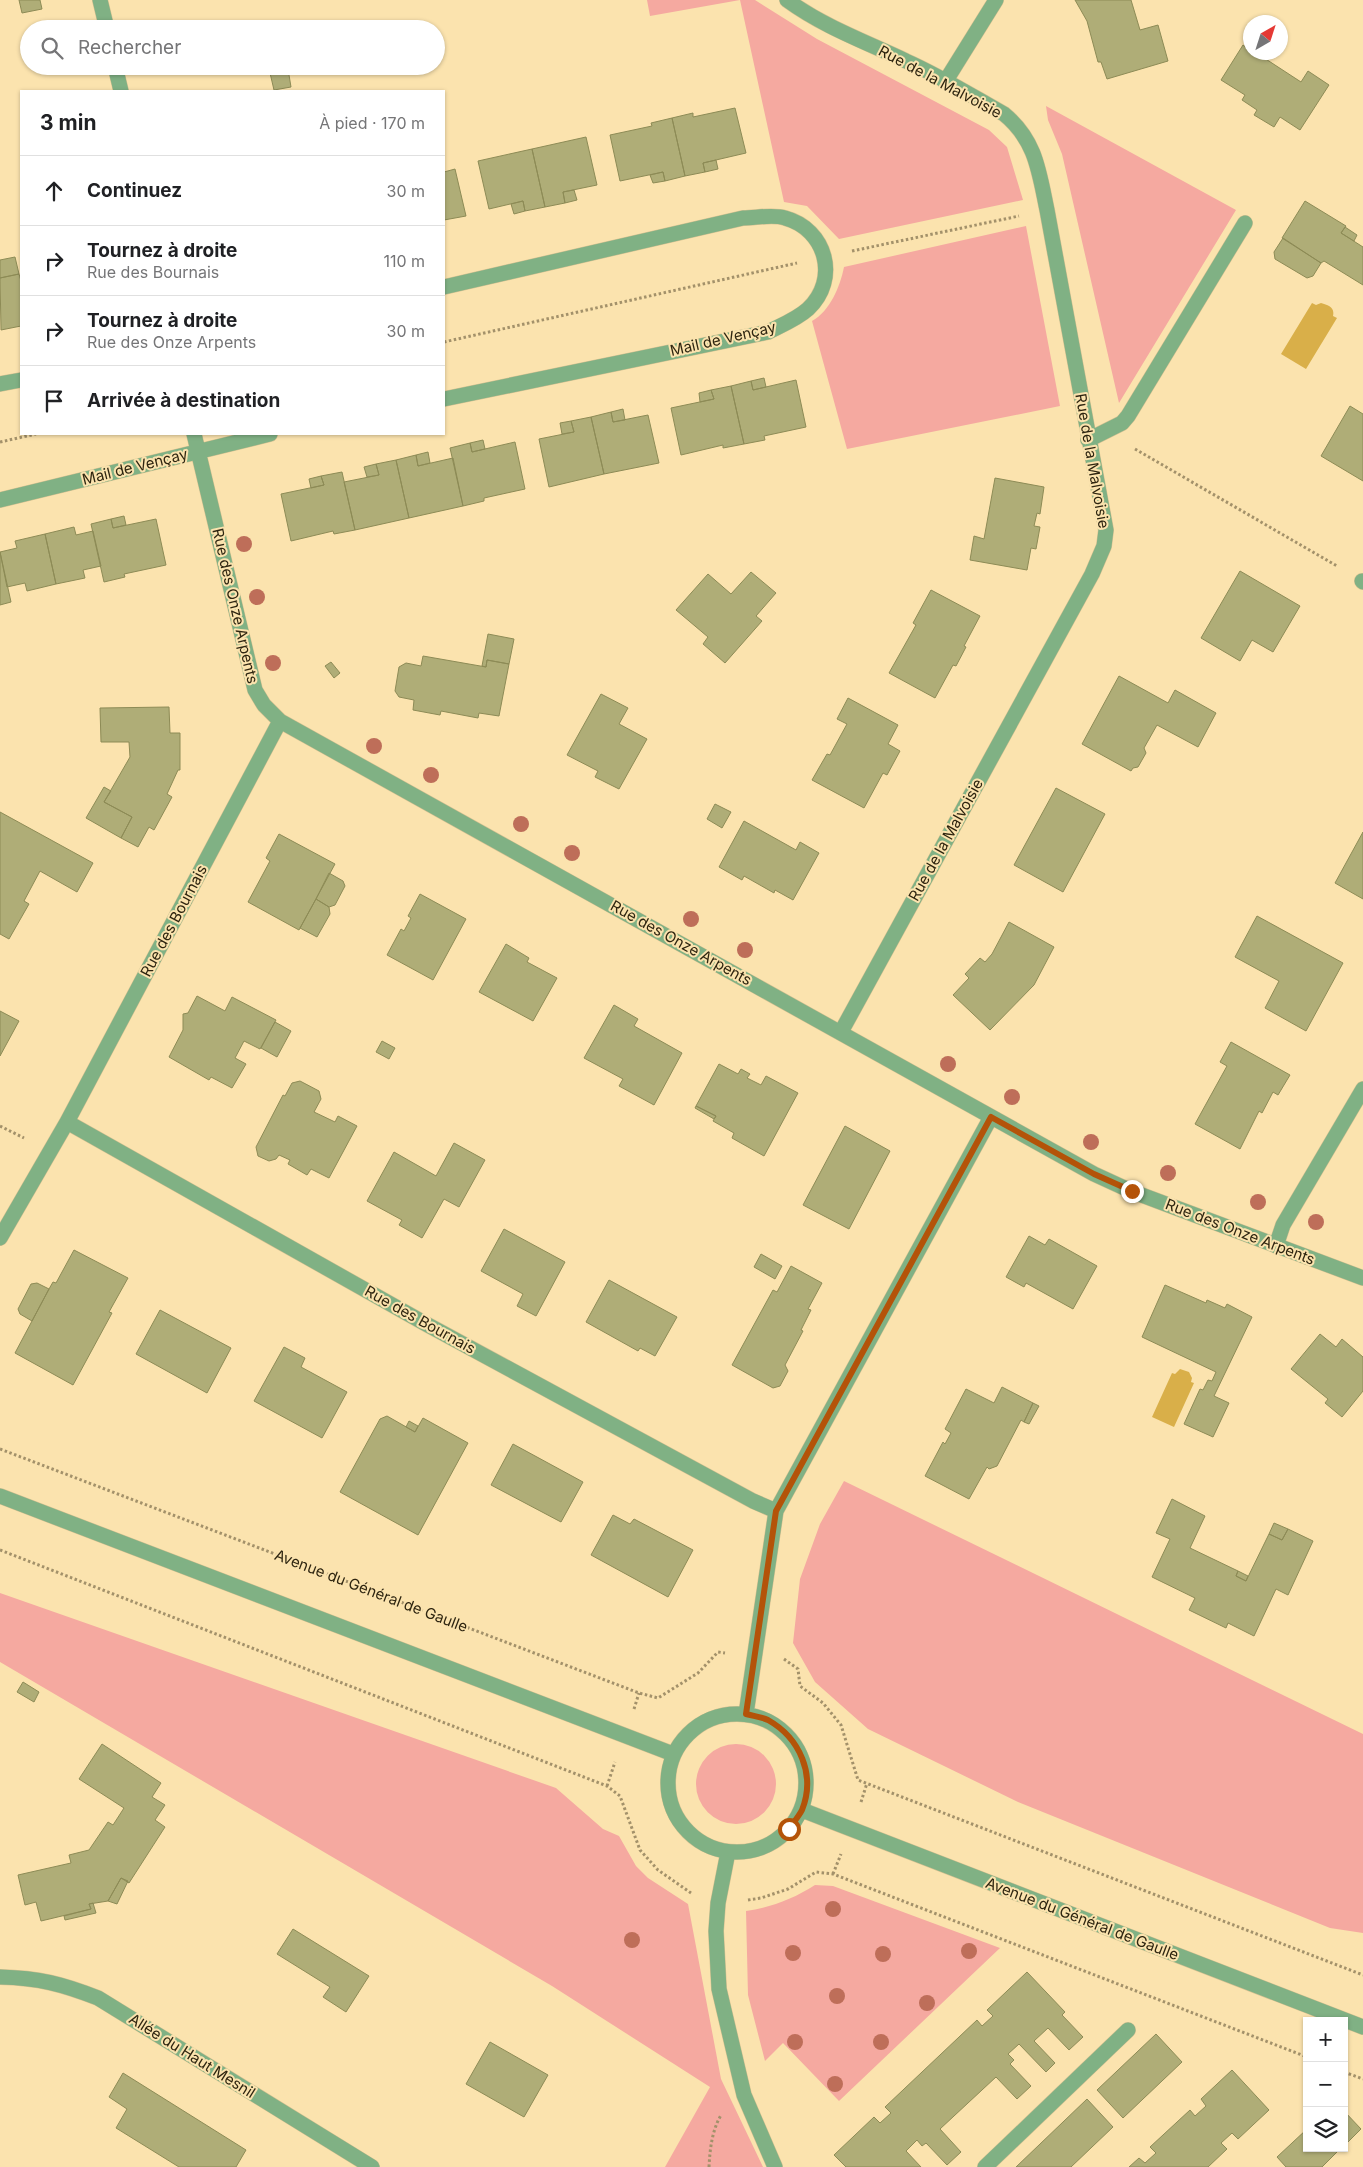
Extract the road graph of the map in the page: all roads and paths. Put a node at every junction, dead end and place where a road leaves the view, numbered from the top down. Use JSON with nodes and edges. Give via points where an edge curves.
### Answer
{"nodes":[{"id":1,"x":100,"y":0,"type":"edge"},
{"id":2,"x":787,"y":0,"type":"edge"},
{"id":3,"x":996,"y":0,"type":"edge"},
{"id":4,"x":105,"y":20,"type":"edge"},
{"id":5,"x":117,"y":75,"type":"edge"},
{"id":6,"x":945,"y":82,"type":"junction"},
{"id":7,"x":121,"y":90,"type":"edge"},
{"id":8,"x":1047,"y":210,"type":"junction"},
{"id":9,"x":1245,"y":223,"type":"dead end"},
{"id":10,"x":825,"y":256,"type":"junction"},
{"id":11,"x":445,"y":287,"type":"edge"},
{"id":12,"x":445,"y":342,"type":"edge"},
{"id":13,"x":20,"y":380,"type":"edge"},
{"id":14,"x":0,"y":384,"type":"edge"},
{"id":15,"x":445,"y":399,"type":"edge"},
{"id":16,"x":32,"y":435,"type":"edge"},
{"id":17,"x":194,"y":435,"type":"edge"},
{"id":18,"x":266,"y":435,"type":"edge"},
{"id":19,"x":1088,"y":440,"type":"junction"},
{"id":20,"x":0,"y":442,"type":"edge"},
{"id":21,"x":198,"y":452,"type":"junction"},
{"id":22,"x":0,"y":500,"type":"edge"},
{"id":23,"x":1363,"y":581,"type":"edge"},
{"id":24,"x":280,"y":721,"type":"junction"},
{"id":25,"x":841,"y":1032,"type":"junction"},
{"id":26,"x":1363,"y":1089,"type":"edge"},
{"id":27,"x":991,"y":1117,"type":"junction"},
{"id":28,"x":67,"y":1122,"type":"junction"},
{"id":29,"x":0,"y":1238,"type":"edge"},
{"id":30,"x":1276,"y":1246,"type":"junction"},
{"id":31,"x":1363,"y":1278,"type":"edge"},
{"id":32,"x":0,"y":1450,"type":"edge"},
{"id":33,"x":0,"y":1496,"type":"edge"},
{"id":34,"x":776,"y":1511,"type":"junction"},
{"id":35,"x":0,"y":1550,"type":"edge"},
{"id":36,"x":733,"y":1654,"type":"dead end"},
{"id":37,"x":781,"y":1659,"type":"dead end"},
{"id":38,"x":746,"y":1714,"type":"junction"},
{"id":39,"x":674,"y":1754,"type":"junction"},
{"id":40,"x":616,"y":1760,"type":"dead end"},
{"id":41,"x":867,"y":1783,"type":"junction"},
{"id":42,"x":607,"y":1786,"type":"junction"},
{"id":43,"x":859,"y":1806,"type":"dead end"},
{"id":44,"x":802,"y":1810,"type":"junction"},
{"id":45,"x":728,"y":1852,"type":"junction"},
{"id":46,"x":842,"y":1852,"type":"dead end"},
{"id":47,"x":833,"y":1874,"type":"junction"},
{"id":48,"x":684,"y":1888,"type":"dead end"},
{"id":49,"x":740,"y":1900,"type":"dead end"},
{"id":50,"x":1363,"y":1975,"type":"edge"},
{"id":51,"x":0,"y":1976,"type":"edge"},
{"id":52,"x":1363,"y":2028,"type":"edge"},
{"id":53,"x":1128,"y":2030,"type":"dead end"},
{"id":54,"x":1303,"y":2055,"type":"edge"},
{"id":55,"x":1348,"y":2073,"type":"edge"},
{"id":56,"x":1363,"y":2079,"type":"edge"},
{"id":57,"x":744,"y":2095,"type":"junction"},
{"id":58,"x":372,"y":2167,"type":"edge"},
{"id":59,"x":709,"y":2167,"type":"edge"},
{"id":60,"x":775,"y":2167,"type":"edge"},
{"id":61,"x":986,"y":2167,"type":"edge"}],
"edges":[{"from":1,"to":4,"type":"street"},
{"from":2,"to":6,"type":"street","name":"Rue de la Malvoisie","via":[[818,20]]},
{"from":3,"to":6,"type":"street"},
{"from":5,"to":7,"type":"street"},
{"from":6,"to":8,"type":"street","name":"Rue de la Malvoisie","via":[[1016,124],[1036,158]]},
{"from":8,"to":10,"type":"path"},
{"from":8,"to":19,"type":"street","name":"Rue de la Malvoisie"},
{"from":9,"to":19,"type":"street","via":[[1128,416],[1122,423]]},
{"from":10,"to":11,"type":"street","via":[[819,240],[806,227],[784,217],[743,218]]},
{"from":10,"to":12,"type":"path"},
{"from":10,"to":15,"type":"street","name":"Mail de Vençay","via":[[825,276],[820,292],[809,308],[768,332]]},
{"from":13,"to":14,"type":"street"},
{"from":16,"to":20,"type":"path"},
{"from":17,"to":21,"type":"street","name":"Rue des Onze Arpents"},
{"from":18,"to":21,"type":"street","name":"Mail de Vençay"},
{"from":19,"to":23,"type":"path","via":[[1127,444]]},
{"from":19,"to":25,"type":"street","name":"Rue de la Malvoisie","via":[[1104,515],[1104,546],[1092,574]]},
{"from":21,"to":22,"type":"street","name":"Mail de Vençay"},
{"from":21,"to":24,"type":"street","name":"Rue des Onze Arpents","via":[[254,690]]},
{"from":24,"to":25,"type":"street","name":"Rue des Onze Arpents"},
{"from":24,"to":28,"type":"street","name":"Rue des Bournais"},
{"from":25,"to":27,"type":"street","name":"Rue des Onze Arpents"},
{"from":26,"to":30,"type":"street","via":[[1283,1225]]},
{"from":27,"to":30,"type":"street","name":"Rue des Onze Arpents","via":[[1094,1174]]},
{"from":27,"to":34,"type":"street"},
{"from":28,"to":29,"type":"street","name":"Rue des Bournais"},
{"from":28,"to":34,"type":"street","name":"Rue des Bournais","via":[[426,1324]]},
{"from":30,"to":31,"type":"street","name":"Rue des Onze Arpents"},
{"from":32,"to":36,"type":"path","name":"Avenue du Général de Gaulle","via":[[640,1693],[658,1698],[698,1674],[718,1652]]},
{"from":33,"to":39,"type":"street"},
{"from":34,"to":38,"type":"street"},
{"from":35,"to":42,"type":"path"},
{"from":37,"to":41,"type":"path","via":[[798,1669],[800,1686],[823,1703],[841,1725],[858,1780]]},
{"from":38,"to":39,"type":"street","via":[[724,1714],[703,1722],[686,1735]]},
{"from":38,"to":44,"type":"street","via":[[767,1719],[785,1731],[798,1748],[806,1768],[807,1789]]},
{"from":39,"to":45,"type":"street","via":[[668,1775],[669,1796],[676,1817],[690,1834],[708,1846]]},
{"from":40,"to":42,"type":"path"},
{"from":41,"to":43,"type":"path"},
{"from":41,"to":50,"type":"path"},
{"from":42,"to":48,"type":"path","via":[[620,1796],[640,1850],[658,1870]]},
{"from":44,"to":45,"type":"street","via":[[789,1829],[772,1843],[751,1851]]},
{"from":44,"to":52,"type":"street","name":"Avenue du Général de Gaulle"},
{"from":45,"to":57,"type":"street","via":[[716,1931],[719,1989]]},
{"from":46,"to":47,"type":"path"},
{"from":47,"to":49,"type":"path","via":[[816,1872],[761,1898]]},
{"from":47,"to":54,"type":"path"},
{"from":51,"to":58,"type":"street","name":"Allée du Haut Mesnil","via":[[63,1984],[98,1998]]},
{"from":53,"to":61,"type":"street"},
{"from":55,"to":56,"type":"path"},
{"from":57,"to":59,"type":"path","via":[[728,2102],[719,2118],[710,2149]]},
{"from":57,"to":60,"type":"street"}]}
